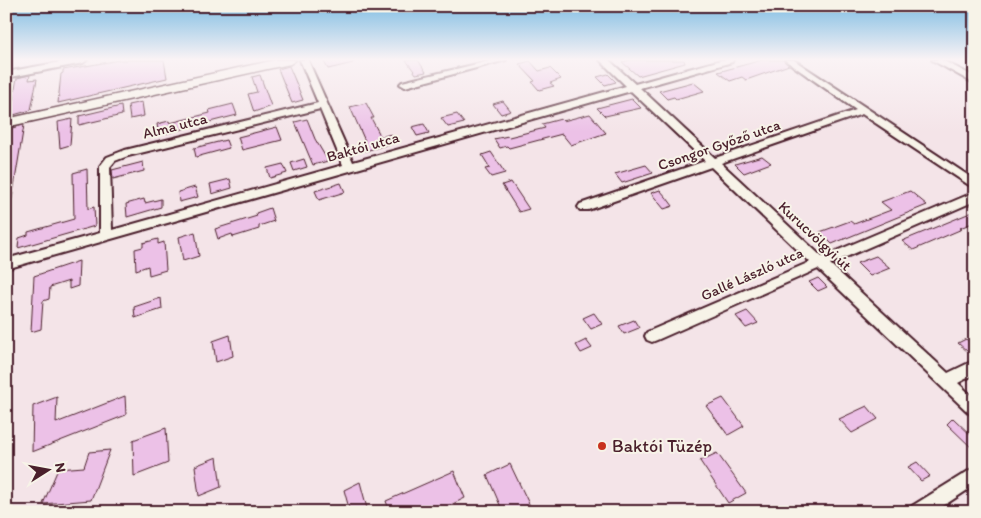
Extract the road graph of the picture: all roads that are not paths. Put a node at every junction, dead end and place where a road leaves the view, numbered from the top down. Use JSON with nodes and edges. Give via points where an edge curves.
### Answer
{"nodes":[{"id":1,"x":181,"y":84,"type":"edge"},
{"id":2,"x":314,"y":84,"type":"edge"},
{"id":3,"x":641,"y":84,"type":"edge"},
{"id":4,"x":825,"y":84,"type":"edge"},
{"id":5,"x":634,"y":86,"type":"junction"},
{"id":6,"x":323,"y":105,"type":"junction"},
{"id":7,"x":864,"y":110,"type":"junction"},
{"id":8,"x":6,"y":123,"type":"edge"},
{"id":9,"x":713,"y":162,"type":"junction"},
{"id":10,"x":349,"y":166,"type":"junction"},
{"id":11,"x":975,"y":185,"type":"edge"},
{"id":12,"x":975,"y":196,"type":"edge"},
{"id":13,"x":584,"y":208,"type":"dead end"},
{"id":14,"x":106,"y":236,"type":"junction"},
{"id":15,"x":819,"y":262,"type":"junction"},
{"id":16,"x":6,"y":264,"type":"edge"},
{"id":17,"x":652,"y":336,"type":"dead end"},
{"id":18,"x":975,"y":366,"type":"edge"},
{"id":19,"x":946,"y":382,"type":"junction"},
{"id":20,"x":975,"y":409,"type":"edge"},
{"id":21,"x":975,"y":475,"type":"edge"},
{"id":22,"x":918,"y":512,"type":"edge"}],
"edges":[{"from":1,"to":8,"type":"street"},
{"from":2,"to":6,"type":"street"},
{"from":3,"to":5,"type":"street","name":"Baktói utca"},
{"from":4,"to":7,"type":"street"},
{"from":5,"to":9,"type":"street","name":"Kurucvölgyi út"},
{"from":5,"to":10,"type":"street","name":"Baktói utca"},
{"from":6,"to":10,"type":"street"},
{"from":6,"to":14,"type":"street","name":"Alma utca","via":[[111,159],[105,166]]},
{"from":7,"to":9,"type":"street","name":"Csongor Győző utca"},
{"from":7,"to":11,"type":"street"},
{"from":9,"to":13,"type":"street","name":"Csongor Győző utca"},
{"from":9,"to":15,"type":"street","name":"Kurucvölgyi út"},
{"from":10,"to":14,"type":"street","name":"Baktói utca"},
{"from":12,"to":15,"type":"street","name":"Gallé László utca"},
{"from":14,"to":16,"type":"street","name":"Baktói utca"},
{"from":15,"to":17,"type":"street","name":"Gallé László utca"},
{"from":15,"to":19,"type":"street","name":"Kurucvölgyi út"},
{"from":18,"to":19,"type":"street"},
{"from":19,"to":20,"type":"street","name":"Kurucvölgyi út"},
{"from":21,"to":22,"type":"street"}]}
